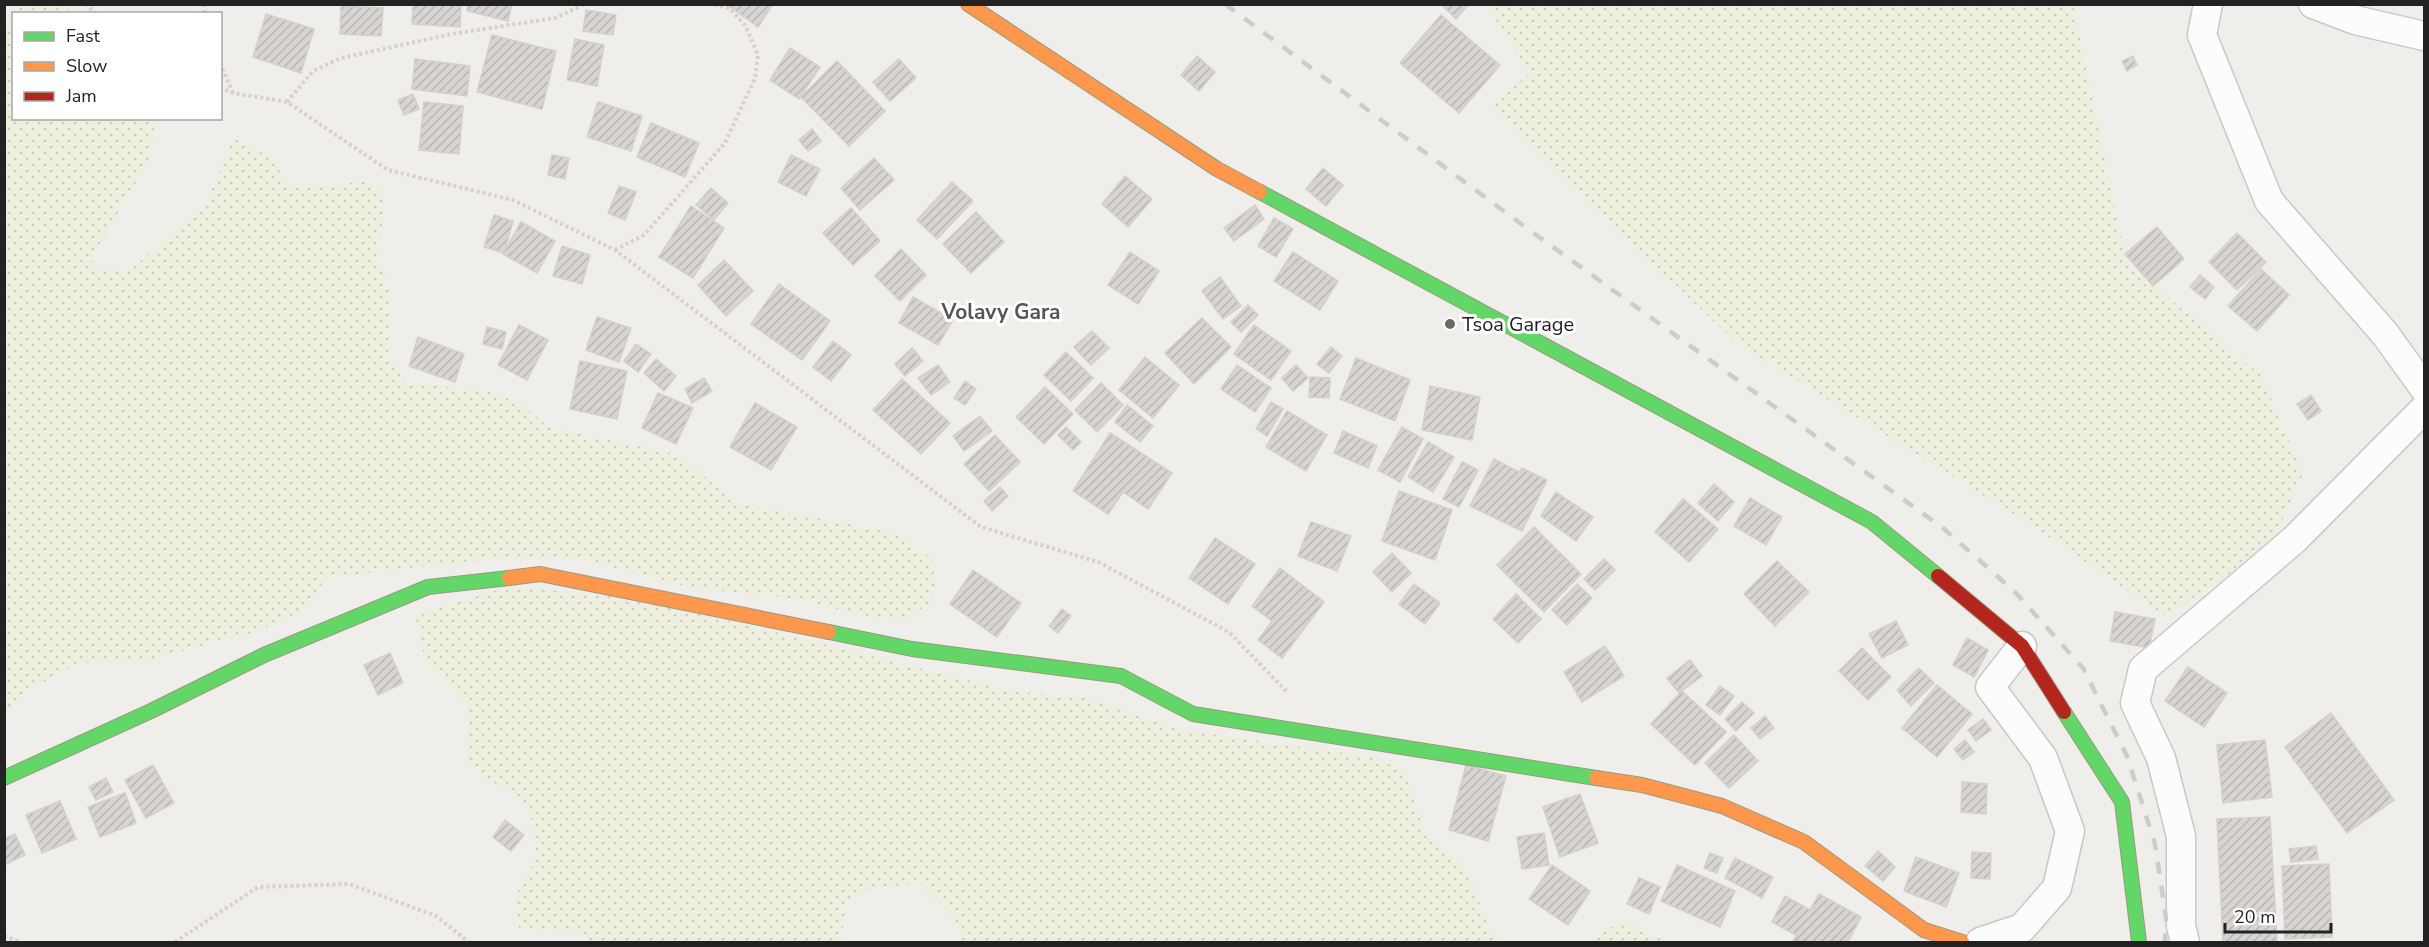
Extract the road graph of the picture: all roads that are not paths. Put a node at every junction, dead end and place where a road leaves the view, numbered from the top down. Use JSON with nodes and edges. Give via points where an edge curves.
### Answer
{"nodes":[{"id":1,"x":968,"y":4,"type":"edge"},
{"id":2,"x":2208,"y":4,"type":"edge"},
{"id":3,"x":2313,"y":4,"type":"edge"},
{"id":4,"x":2424,"y":36,"type":"edge"},
{"id":5,"x":2424,"y":388,"type":"edge"},
{"id":6,"x":2424,"y":409,"type":"edge"},
{"id":7,"x":2022,"y":646,"type":"junction"},
{"id":8,"x":4,"y":778,"type":"edge"},
{"id":9,"x":1962,"y":942,"type":"edge"},
{"id":10,"x":1980,"y":942,"type":"edge"},
{"id":11,"x":2139,"y":942,"type":"edge"},
{"id":12,"x":2185,"y":942,"type":"edge"}],
"edges":[{"from":1,"to":7,"type":"street","via":[[1218,169],[1872,522]]},
{"from":2,"to":5,"type":"street","via":[[2202,35],[2269,201],[2385,334]]},
{"from":3,"to":4,"type":"street","via":[[2355,20]]},
{"from":6,"to":12,"type":"street","via":[[2295,538],[2143,669],[2135,703],[2161,758],[2181,836],[2181,926]]},
{"from":7,"to":10,"type":"street","via":[[1990,687],[2043,758],[2070,831],[2057,888],[2022,928]]},
{"from":7,"to":11,"type":"street","via":[[2122,802]]},
{"from":8,"to":9,"type":"street","via":[[264,655],[428,586],[540,574],[912,649],[1121,676],[1193,714],[1642,785],[1722,806],[1804,842],[1924,930]]}]}
